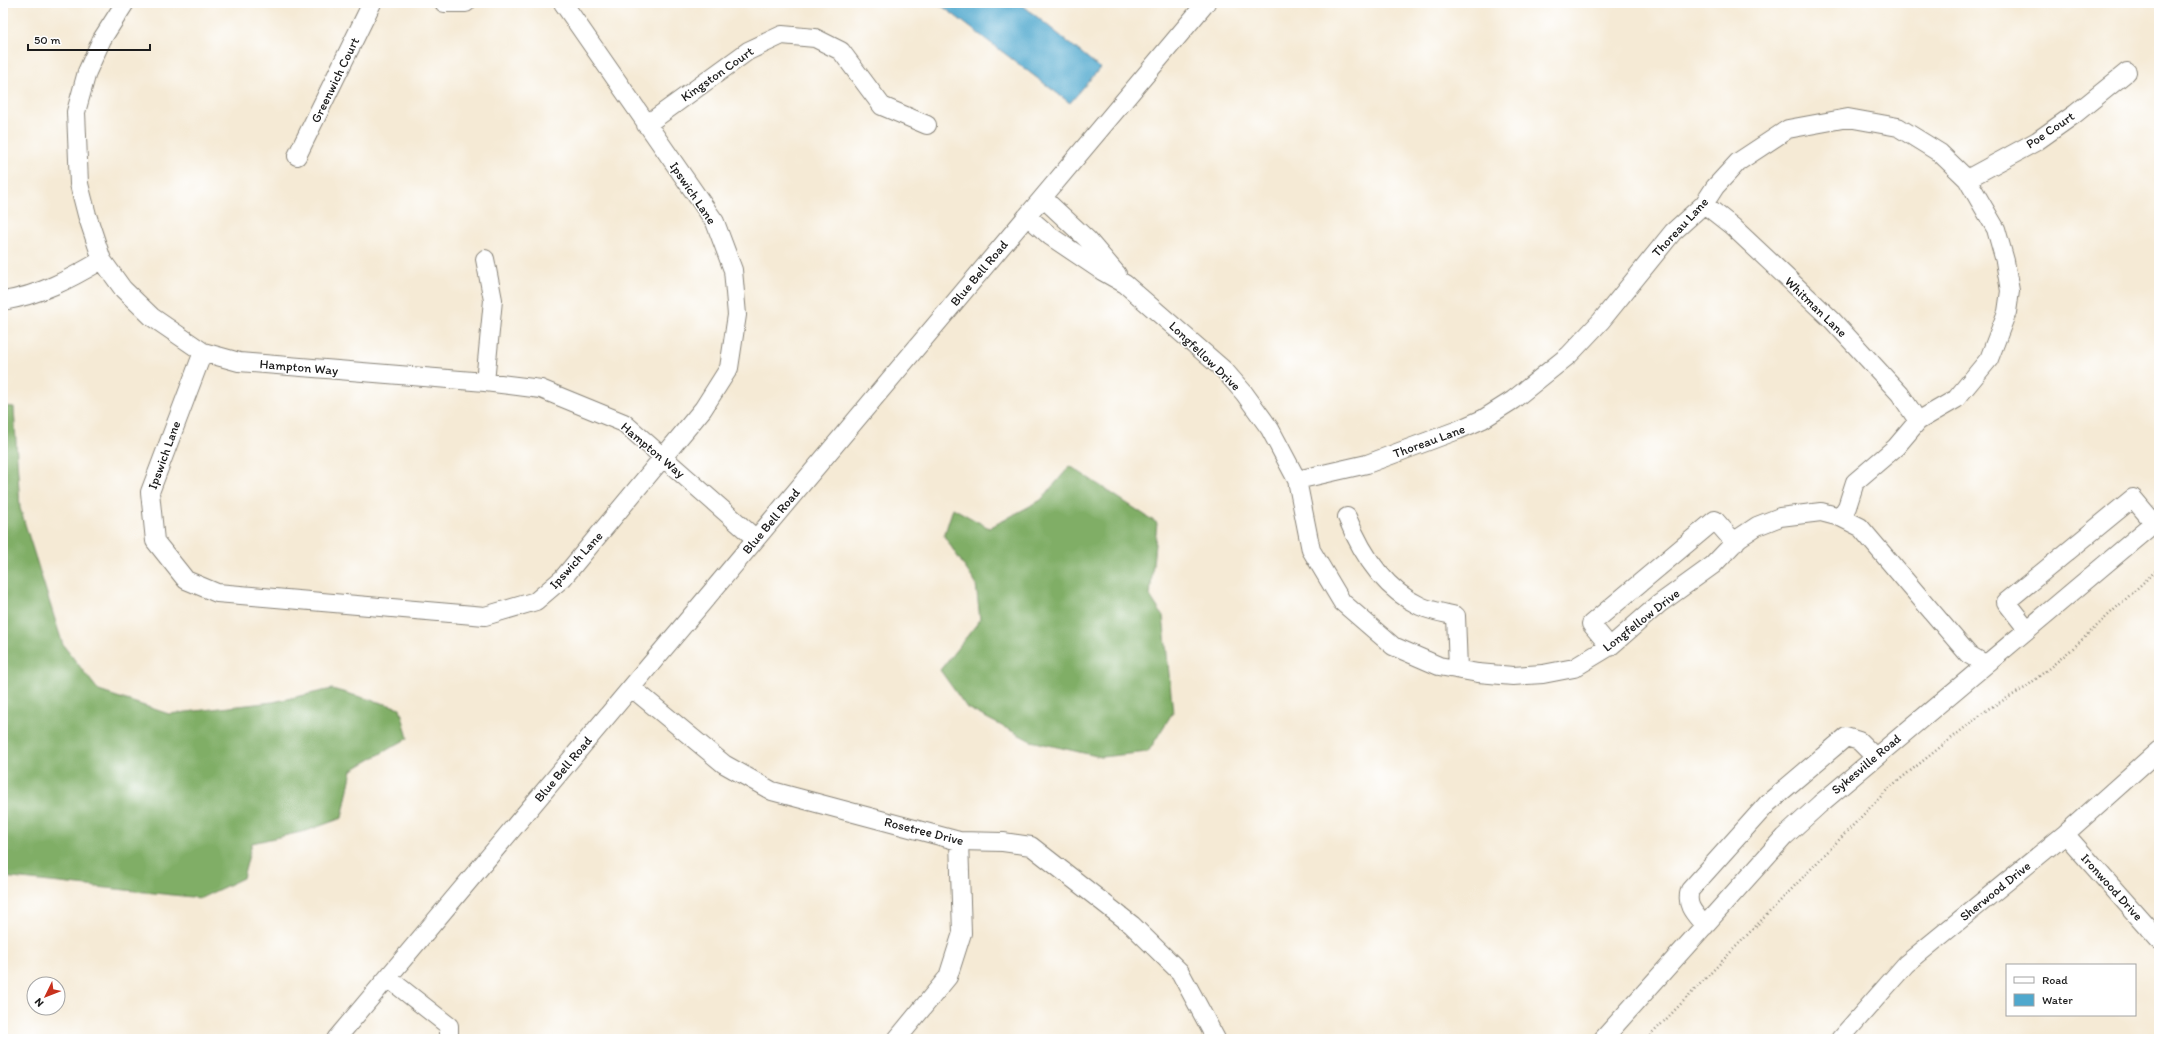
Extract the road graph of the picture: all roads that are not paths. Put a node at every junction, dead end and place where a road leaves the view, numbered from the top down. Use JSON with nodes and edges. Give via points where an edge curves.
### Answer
{"nodes":[{"id":1,"x":126,"y":3,"type":"edge"},
{"id":2,"x":372,"y":3,"type":"edge"},
{"id":3,"x":444,"y":3,"type":"edge"},
{"id":4,"x":466,"y":3,"type":"edge"},
{"id":5,"x":563,"y":3,"type":"edge"},
{"id":6,"x":1206,"y":3,"type":"edge"},
{"id":7,"x":2127,"y":72,"type":"dead end"},
{"id":8,"x":646,"y":125,"type":"junction"},
{"id":9,"x":927,"y":125,"type":"dead end"},
{"id":10,"x":297,"y":156,"type":"dead end"},
{"id":11,"x":1967,"y":178,"type":"junction"},
{"id":12,"x":1043,"y":198,"type":"junction"},
{"id":13,"x":1704,"y":204,"type":"junction"},
{"id":14,"x":1027,"y":216,"type":"junction"},
{"id":15,"x":485,"y":259,"type":"dead end"},
{"id":16,"x":102,"y":260,"type":"junction"},
{"id":17,"x":1125,"y":284,"type":"junction"},
{"id":18,"x":3,"y":300,"type":"edge"},
{"id":19,"x":203,"y":352,"type":"junction"},
{"id":20,"x":484,"y":382,"type":"junction"},
{"id":21,"x":1918,"y":420,"type":"junction"},
{"id":22,"x":663,"y":459,"type":"junction"},
{"id":23,"x":1297,"y":480,"type":"junction"},
{"id":24,"x":1347,"y":517,"type":"dead end"},
{"id":25,"x":1840,"y":517,"type":"junction"},
{"id":26,"x":2157,"y":521,"type":"edge"},
{"id":27,"x":756,"y":539,"type":"junction"},
{"id":28,"x":1735,"y":543,"type":"junction"},
{"id":29,"x":2028,"y":629,"type":"junction"},
{"id":30,"x":1610,"y":647,"type":"junction"},
{"id":31,"x":1985,"y":664,"type":"junction"},
{"id":32,"x":1458,"y":669,"type":"junction"},
{"id":33,"x":632,"y":688,"type":"junction"},
{"id":34,"x":2159,"y":750,"type":"edge"},
{"id":35,"x":1874,"y":756,"type":"junction"},
{"id":36,"x":2065,"y":834,"type":"junction"},
{"id":37,"x":959,"y":841,"type":"junction"},
{"id":38,"x":1705,"y":926,"type":"junction"},
{"id":39,"x":2159,"y":940,"type":"edge"},
{"id":40,"x":388,"y":978,"type":"junction"},
{"id":41,"x":336,"y":1039,"type":"edge"},
{"id":42,"x":449,"y":1039,"type":"edge"},
{"id":43,"x":897,"y":1039,"type":"edge"},
{"id":44,"x":1216,"y":1039,"type":"edge"},
{"id":45,"x":1603,"y":1039,"type":"edge"},
{"id":46,"x":1840,"y":1039,"type":"edge"}],
"edges":[{"from":1,"to":16,"type":"street","name":"Hampton Way","via":[[102,39],[87,72],[76,112],[79,184]]},
{"from":2,"to":10,"type":"street","name":"Greenwich Court"},
{"from":3,"to":4,"type":"street"},
{"from":5,"to":8,"type":"street","name":"Ipswich Lane"},
{"from":6,"to":12,"type":"street","name":"Blue Bell Road"},
{"from":7,"to":11,"type":"street","name":"Poe Court","via":[[2037,141]]},
{"from":8,"to":9,"type":"street","name":"Kingston Court","via":[[748,51],[782,35],[815,38],[841,51],[882,106]]},
{"from":8,"to":22,"type":"street","name":"Ipswich Lane","via":[[715,222],[733,270],[737,315],[729,368],[703,409]]},
{"from":11,"to":13,"type":"street","name":"Thoreau Lane","via":[[1940,153],[1898,127],[1848,118],[1788,128],[1738,162],[1715,187]]},
{"from":11,"to":21,"type":"street","name":"Thoreau Lane","via":[[1996,229],[2010,291],[2007,312],[1989,359],[1956,399]]},
{"from":12,"to":14,"type":"street","name":"Blue Bell Road"},
{"from":12,"to":17,"type":"street","name":"Longfellow Drive","via":[[1088,240]]},
{"from":13,"to":21,"type":"street","name":"Whitman Lane","via":[[1732,226],[1832,320],[1900,394]]},
{"from":13,"to":23,"type":"street","name":"Thoreau Lane","via":[[1673,232],[1601,321],[1569,355],[1513,400],[1483,419],[1458,430],[1367,464]]},
{"from":14,"to":17,"type":"street","name":"Longfellow Drive","via":[[1050,236]]},
{"from":14,"to":27,"type":"street","name":"Blue Bell Road"},
{"from":15,"to":20,"type":"street","via":[[493,300]]},
{"from":16,"to":18,"type":"street","via":[[46,290]]},
{"from":16,"to":19,"type":"street","name":"Hampton Way","via":[[123,289],[152,317]]},
{"from":17,"to":23,"type":"street","name":"Longfellow Drive","via":[[1224,370],[1270,429]]},
{"from":19,"to":20,"type":"street","name":"Hampton Way","via":[[239,362]]},
{"from":19,"to":22,"type":"street","name":"Ipswich Lane","via":[[150,492],[155,541],[186,580],[217,593],[485,616],[522,606],[536,601],[563,578]]},
{"from":20,"to":22,"type":"street","name":"Hampton Way","via":[[541,389],[624,423]]},
{"from":21,"to":25,"type":"street","name":"Thoreau Lane","via":[[1896,447],[1855,482]]},
{"from":22,"to":27,"type":"street","name":"Hampton Way"},
{"from":23,"to":32,"type":"street","name":"Longfellow Drive","via":[[1312,550],[1342,602],[1393,646],[1439,666]]},
{"from":24,"to":32,"type":"street","via":[[1359,544],[1383,577],[1411,601],[1456,616]]},
{"from":25,"to":28,"type":"street","name":"Longfellow Drive","via":[[1821,512],[1780,517],[1757,526]]},
{"from":25,"to":31,"type":"street","name":"Longfellow Drive","via":[[1860,527],[1968,654]]},
{"from":26,"to":29,"type":"street","name":"Sykesville Road"},
{"from":26,"to":29,"type":"street","via":[[2133,498],[2006,602]]},
{"from":27,"to":33,"type":"street","name":"Blue Bell Road"},
{"from":28,"to":30,"type":"street","name":"Longfellow Drive","via":[[1713,565],[1659,604]]},
{"from":28,"to":30,"type":"street","via":[[1715,520],[1591,624]]},
{"from":29,"to":31,"type":"street","name":"Sykesville Road"},
{"from":30,"to":32,"type":"street","name":"Longfellow Drive","via":[[1574,668],[1543,674],[1513,676]]},
{"from":31,"to":35,"type":"street","name":"Sykesville Road"},
{"from":33,"to":37,"type":"street","name":"Rosetree Drive","via":[[718,760],[772,791]]},
{"from":33,"to":40,"type":"street","name":"Blue Bell Road"},
{"from":34,"to":36,"type":"street","name":"Sherwood Drive"},
{"from":35,"to":38,"type":"street","name":"Sykesville Road","via":[[1784,837]]},
{"from":35,"to":38,"type":"street","via":[[1859,741],[1846,737],[1768,803],[1690,890],[1688,899],[1692,909]]},
{"from":36,"to":39,"type":"street","name":"Ironwood Drive"},
{"from":36,"to":46,"type":"street","name":"Sherwood Drive","via":[[1906,964]]},
{"from":37,"to":43,"type":"street","via":[[962,933],[948,977]]},
{"from":37,"to":44,"type":"street","name":"Rosetree Drive","via":[[1003,842],[1030,846],[1074,878],[1132,925],[1180,972]]},
{"from":38,"to":45,"type":"street","name":"Sykesville Road"},
{"from":40,"to":41,"type":"street","name":"Blue Bell Road"},
{"from":40,"to":42,"type":"street","via":[[449,1026]]}]}
